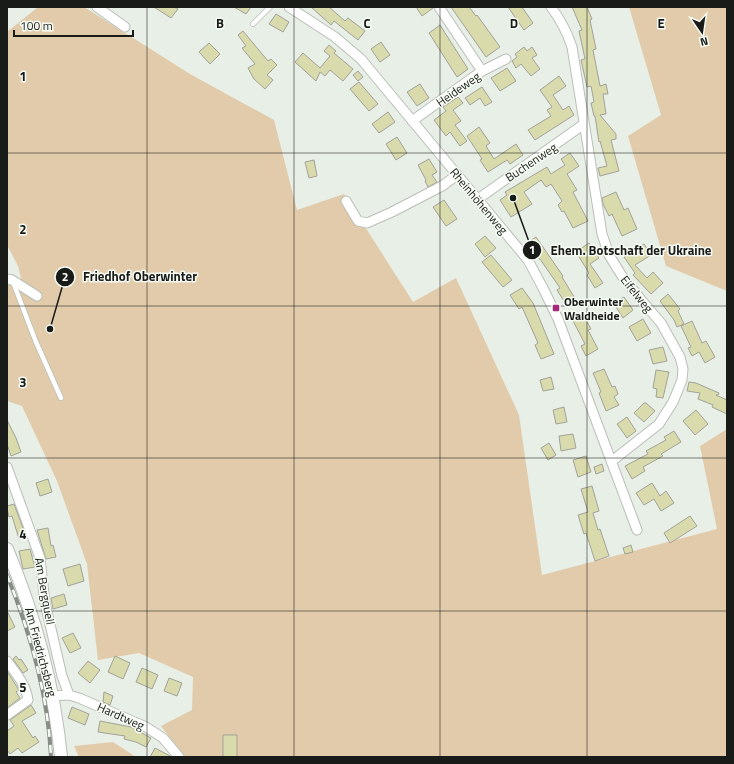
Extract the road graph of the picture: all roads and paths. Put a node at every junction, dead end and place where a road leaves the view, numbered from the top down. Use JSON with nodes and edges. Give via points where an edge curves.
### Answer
{"nodes":[{"id":1,"x":97,"y":7,"type":"edge"},
{"id":2,"x":270,"y":7,"type":"edge"},
{"id":3,"x":289,"y":7,"type":"edge"},
{"id":4,"x":439,"y":7,"type":"edge"},
{"id":5,"x":551,"y":7,"type":"edge"},
{"id":6,"x":253,"y":24,"type":"dead end"},
{"id":7,"x":125,"y":27,"type":"dead end"},
{"id":8,"x":506,"y":58,"type":"dead end"},
{"id":9,"x":482,"y":71,"type":"junction"},
{"id":10,"x":412,"y":121,"type":"junction"},
{"id":11,"x":584,"y":124,"type":"junction"},
{"id":12,"x":457,"y":175,"type":"junction"},
{"id":13,"x":478,"y":199,"type":"junction"},
{"id":14,"x":346,"y":201,"type":"dead end"},
{"id":15,"x":10,"y":280,"type":"edge"},
{"id":16,"x":37,"y":296,"type":"dead end"},
{"id":17,"x":61,"y":398,"type":"dead end"},
{"id":18,"x":612,"y":461,"type":"junction"},
{"id":19,"x":7,"y":467,"type":"edge"},
{"id":20,"x":638,"y":530,"type":"dead end"},
{"id":21,"x":7,"y":549,"type":"edge"},
{"id":22,"x":7,"y":661,"type":"edge"},
{"id":23,"x":68,"y":695,"type":"junction"},
{"id":24,"x":53,"y":696,"type":"junction"},
{"id":25,"x":7,"y":715,"type":"edge"},
{"id":26,"x":61,"y":757,"type":"edge"},
{"id":27,"x":179,"y":757,"type":"edge"}],
"edges":[{"from":1,"to":7,"type":"street"},
{"from":2,"to":6,"type":"lane"},
{"from":3,"to":10,"type":"street","name":"Rheinhöhenweg","via":[[335,37],[361,59]]},
{"from":4,"to":9,"type":"street"},
{"from":5,"to":11,"type":"street","name":"Eifelweg","via":[[566,30],[572,47]]},
{"from":8,"to":9,"type":"street","name":"Heideweg"},
{"from":9,"to":10,"type":"street","name":"Heideweg"},
{"from":10,"to":12,"type":"street","name":"Rheinhöhenweg"},
{"from":11,"to":13,"type":"street","name":"Buchenweg"},
{"from":11,"to":18,"type":"street","name":"Eifelweg","via":[[602,234],[609,255],[642,302],[662,323],[680,357],[683,369],[682,380],[673,402],[659,424]]},
{"from":12,"to":13,"type":"street","name":"Rheinhöhenweg"},
{"from":12,"to":14,"type":"street","via":[[442,186],[367,223],[358,221]]},
{"from":13,"to":18,"type":"street","name":"Rheinhöhenweg","via":[[528,260],[543,288],[558,319]]},
{"from":15,"to":16,"type":"street"},
{"from":15,"to":17,"type":"lane"},
{"from":18,"to":20,"type":"street","name":"Rheinhöhenweg"},
{"from":19,"to":23,"type":"street","name":"Am Bergquell","via":[[40,558],[45,603]]},
{"from":21,"to":24,"type":"street","name":"Am Friedrichsberg","via":[[37,631]]},
{"from":22,"to":25,"type":"street","via":[[23,684],[28,700]]},
{"from":23,"to":24,"type":"street","name":"Hardtweg"},
{"from":23,"to":27,"type":"street","name":"Hardtweg","via":[[146,727],[163,738]]},
{"from":24,"to":26,"type":"street","name":"Am Friedrichsberg"}]}
